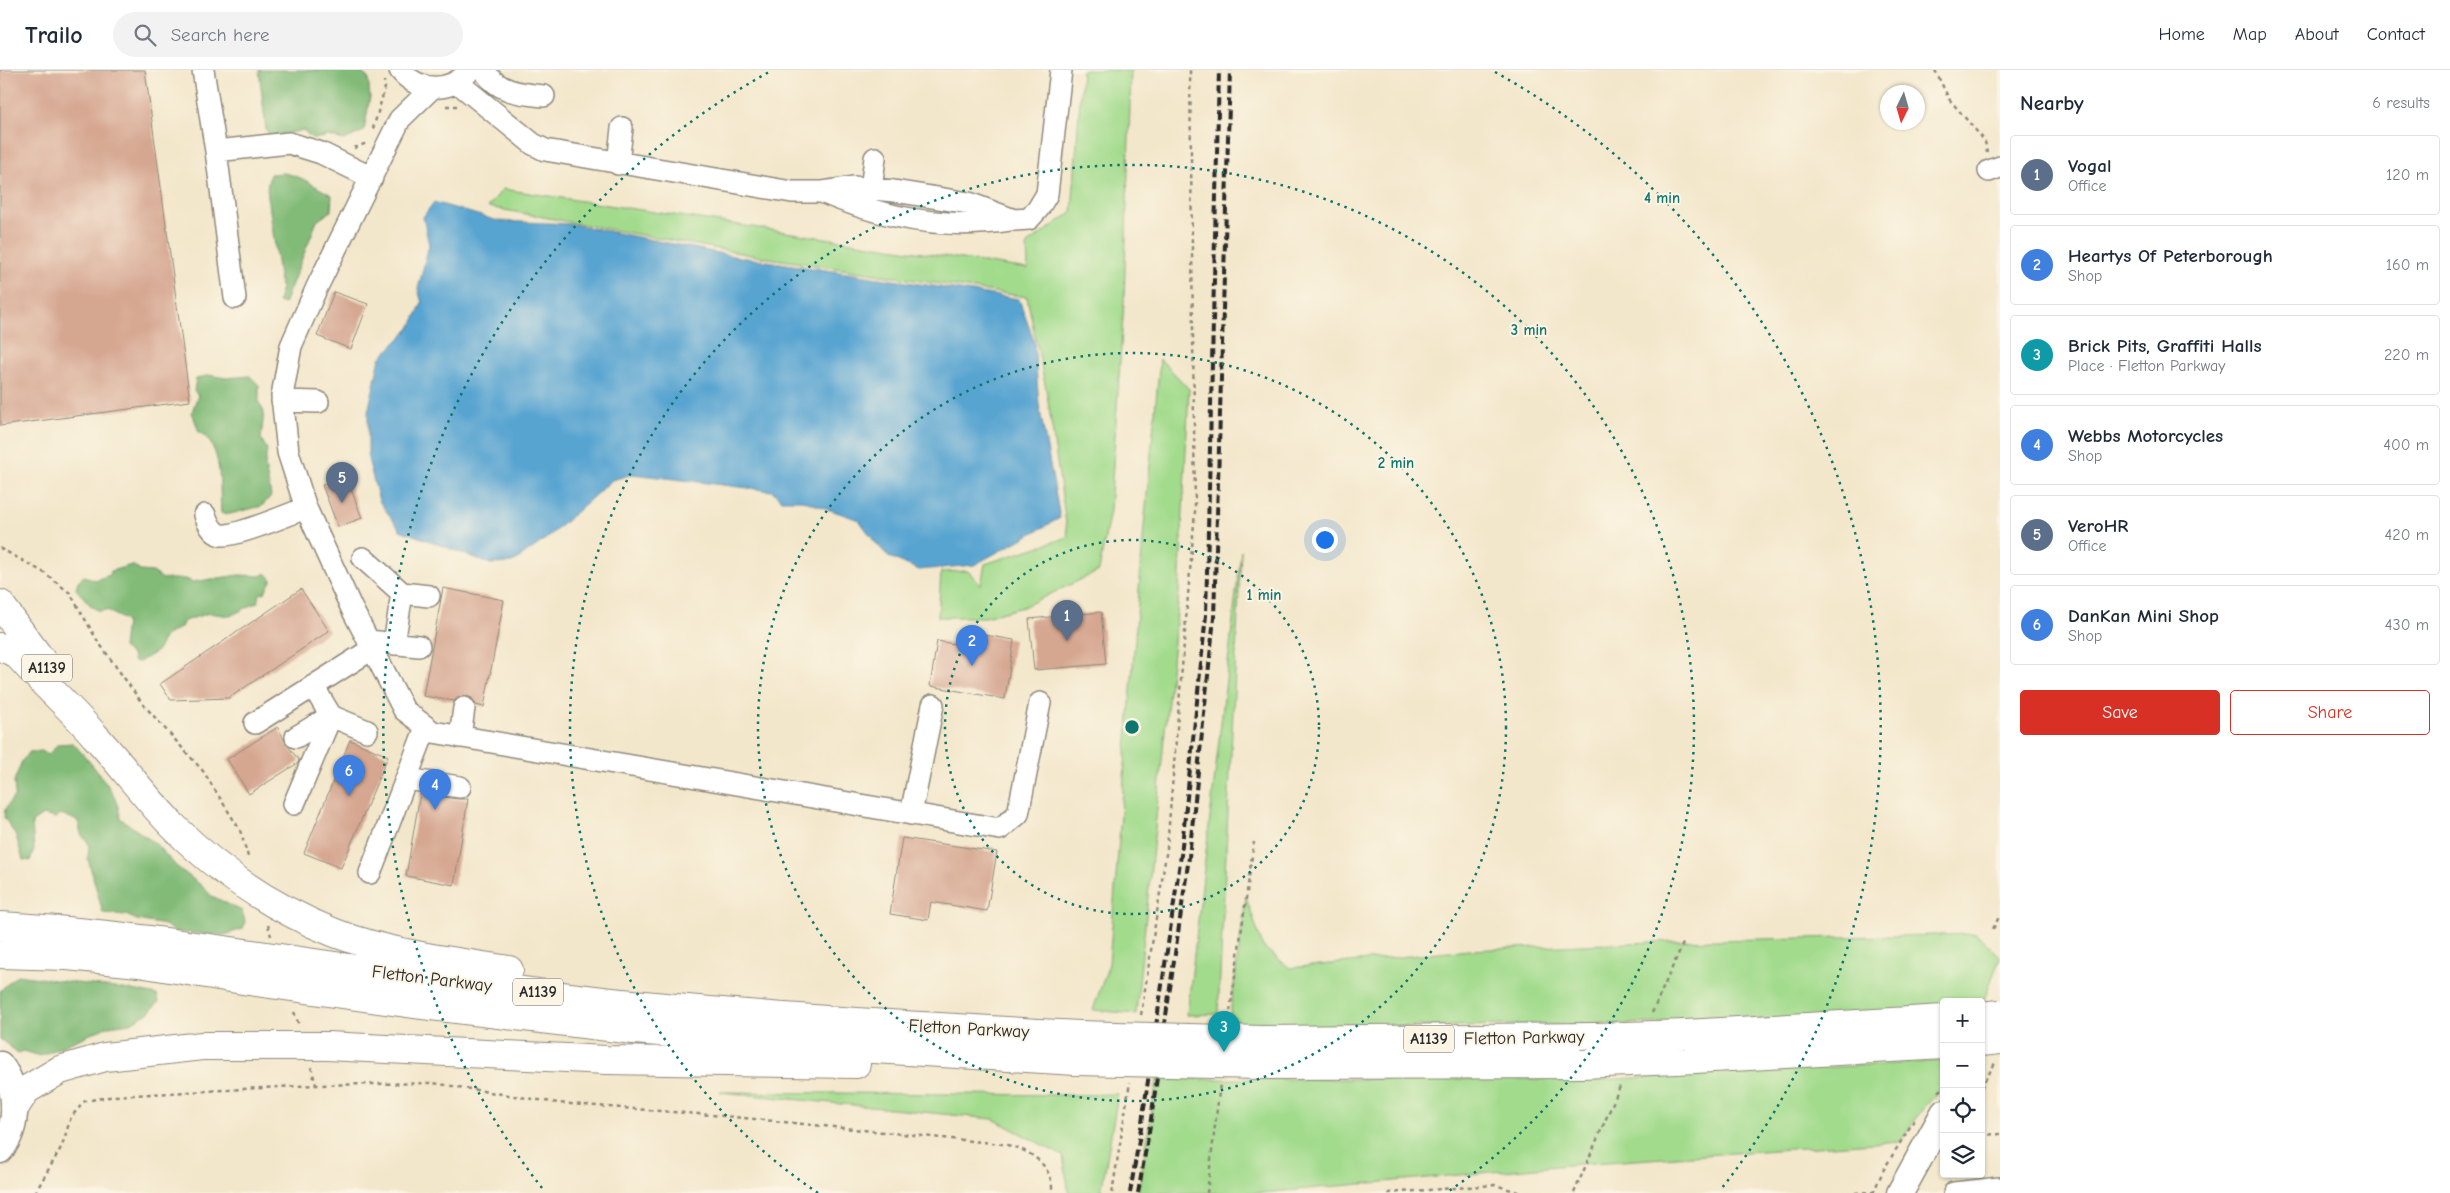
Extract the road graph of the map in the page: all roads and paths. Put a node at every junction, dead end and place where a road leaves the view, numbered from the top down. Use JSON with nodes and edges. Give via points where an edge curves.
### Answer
{"nodes":[{"id":1,"x":203,"y":70,"type":"edge"},
{"id":2,"x":484,"y":70,"type":"edge"},
{"id":3,"x":1061,"y":70,"type":"edge"},
{"id":4,"x":1190,"y":70,"type":"edge"},
{"id":5,"x":1935,"y":70,"type":"edge"},
{"id":6,"x":396,"y":73,"type":"edge"},
{"id":7,"x":463,"y":76,"type":"edge"},
{"id":8,"x":544,"y":96,"type":"dead end"},
{"id":9,"x":437,"y":97,"type":"junction"},
{"id":10,"x":462,"y":107,"type":"dead end"},
{"id":11,"x":400,"y":119,"type":"junction"},
{"id":12,"x":622,"y":128,"type":"dead end"},
{"id":13,"x":372,"y":133,"type":"dead end"},
{"id":14,"x":369,"y":138,"type":"dead end"},
{"id":15,"x":346,"y":148,"type":"dead end"},
{"id":16,"x":216,"y":151,"type":"junction"},
{"id":17,"x":875,"y":158,"type":"dead end"},
{"id":18,"x":618,"y":164,"type":"junction"},
{"id":19,"x":1995,"y":169,"type":"edge"},
{"id":20,"x":372,"y":178,"type":"junction"},
{"id":21,"x":871,"y":189,"type":"junction"},
{"id":22,"x":822,"y":192,"type":"junction"},
{"id":23,"x":1014,"y":220,"type":"junction"},
{"id":24,"x":235,"y":298,"type":"dead end"},
{"id":25,"x":282,"y":401,"type":"junction"},
{"id":26,"x":318,"y":402,"type":"dead end"},
{"id":27,"x":306,"y":508,"type":"junction"},
{"id":28,"x":205,"y":515,"type":"dead end"},
{"id":29,"x":0,"y":548,"type":"edge"},
{"id":30,"x":363,"y":558,"type":"dead end"},
{"id":31,"x":402,"y":594,"type":"junction"},
{"id":32,"x":429,"y":596,"type":"dead end"},
{"id":33,"x":0,"y":604,"type":"edge"},
{"id":34,"x":394,"y":644,"type":"junction"},
{"id":35,"x":370,"y":645,"type":"junction"},
{"id":36,"x":418,"y":646,"type":"dead end"},
{"id":37,"x":0,"y":647,"type":"edge"},
{"id":38,"x":313,"y":686,"type":"junction"},
{"id":39,"x":1040,"y":704,"type":"dead end"},
{"id":40,"x":933,"y":705,"type":"dead end"},
{"id":41,"x":464,"y":708,"type":"dead end"},
{"id":42,"x":331,"y":716,"type":"junction"},
{"id":43,"x":255,"y":723,"type":"dead end"},
{"id":44,"x":426,"y":727,"type":"junction"},
{"id":45,"x":368,"y":731,"type":"dead end"},
{"id":46,"x":93,"y":733,"type":"junction"},
{"id":47,"x":296,"y":737,"type":"dead end"},
{"id":48,"x":460,"y":737,"type":"junction"},
{"id":49,"x":406,"y":779,"type":"junction"},
{"id":50,"x":460,"y":787,"type":"dead end"},
{"id":51,"x":294,"y":804,"type":"dead end"},
{"id":52,"x":911,"y":814,"type":"junction"},
{"id":53,"x":249,"y":860,"type":"dead end"},
{"id":54,"x":370,"y":873,"type":"dead end"},
{"id":55,"x":2000,"y":915,"type":"edge"},
{"id":56,"x":266,"y":916,"type":"dead end"},
{"id":57,"x":0,"y":926,"type":"edge"},
{"id":58,"x":1993,"y":929,"type":"dead end"},
{"id":59,"x":272,"y":940,"type":"dead end"},
{"id":60,"x":0,"y":954,"type":"edge"},
{"id":61,"x":2000,"y":1013,"type":"edge"},
{"id":62,"x":1985,"y":1015,"type":"edge"},
{"id":63,"x":1936,"y":1020,"type":"edge"},
{"id":64,"x":1140,"y":1022,"type":"dead end"},
{"id":65,"x":856,"y":1023,"type":"junction"},
{"id":66,"x":1940,"y":1045,"type":"edge"},
{"id":67,"x":1990,"y":1046,"type":"edge"},
{"id":68,"x":1077,"y":1048,"type":"junction"},
{"id":69,"x":1262,"y":1052,"type":"junction"},
{"id":70,"x":1025,"y":1059,"type":"junction"},
{"id":71,"x":310,"y":1064,"type":"dead end"},
{"id":72,"x":0,"y":1065,"type":"edge"},
{"id":73,"x":1985,"y":1069,"type":"edge"},
{"id":74,"x":1131,"y":1080,"type":"dead end"},
{"id":75,"x":316,"y":1085,"type":"junction"},
{"id":76,"x":15,"y":1107,"type":"junction"},
{"id":77,"x":1940,"y":1120,"type":"edge"},
{"id":78,"x":2000,"y":1134,"type":"edge"},
{"id":79,"x":1985,"y":1135,"type":"edge"},
{"id":80,"x":1,"y":1150,"type":"edge"},
{"id":81,"x":2000,"y":1188,"type":"edge"},
{"id":82,"x":1874,"y":1192,"type":"edge"},
{"id":83,"x":35,"y":1193,"type":"edge"},
{"id":84,"x":1052,"y":1193,"type":"edge"},
{"id":85,"x":1112,"y":1193,"type":"edge"},
{"id":86,"x":1388,"y":1193,"type":"edge"},
{"id":87,"x":1521,"y":1193,"type":"edge"},
{"id":88,"x":1855,"y":1193,"type":"edge"},
{"id":89,"x":1900,"y":1193,"type":"edge"},
{"id":90,"x":1954,"y":1193,"type":"edge"}],
"edges":[{"from":1,"to":16,"type":"street"},
{"from":2,"to":8,"type":"street","via":[[494,84],[524,94]]},
{"from":3,"to":23,"type":"street","via":[[1047,194],[1029,219]]},
{"from":4,"to":64,"type":"path","via":[[1195,511],[1167,848]]},
{"from":5,"to":19,"type":"path","via":[[1949,98],[1985,141]]},
{"from":6,"to":9,"type":"street"},
{"from":6,"to":11,"type":"street"},
{"from":6,"to":13,"type":"path","via":[[385,88]]},
{"from":7,"to":9,"type":"street","via":[[445,87]]},
{"from":7,"to":18,"type":"street","via":[[533,144],[546,150]]},
{"from":9,"to":10,"type":"path"},
{"from":9,"to":11,"type":"street"},
{"from":11,"to":20,"type":"street"},
{"from":12,"to":18,"type":"street"},
{"from":14,"to":15,"type":"path","via":[[367,144]]},
{"from":16,"to":20,"type":"street","via":[[289,143]]},
{"from":16,"to":24,"type":"street"},
{"from":17,"to":21,"type":"street"},
{"from":18,"to":22,"type":"street","via":[[792,192]]},
{"from":20,"to":25,"type":"street","via":[[291,346]]},
{"from":21,"to":22,"type":"street","via":[[852,187]]},
{"from":21,"to":23,"type":"street","via":[[969,203]]},
{"from":22,"to":23,"type":"street","via":[[883,214],[941,223],[981,225]]},
{"from":25,"to":26,"type":"street"},
{"from":25,"to":27,"type":"street","via":[[288,452]]},
{"from":27,"to":28,"type":"street","via":[[221,535],[210,528]]},
{"from":27,"to":35,"type":"street"},
{"from":29,"to":53,"type":"path","via":[[43,572],[70,593],[96,640],[142,703],[203,771],[240,830]]},
{"from":30,"to":31,"type":"street"},
{"from":31,"to":32,"type":"street"},
{"from":31,"to":34,"type":"street"},
{"from":33,"to":46,"type":"highway","number":"A1139"},
{"from":34,"to":35,"type":"street"},
{"from":34,"to":36,"type":"street"},
{"from":35,"to":38,"type":"street"},
{"from":35,"to":44,"type":"street","via":[[404,710]]},
{"from":37,"to":46,"type":"highway","number":"A1139","via":[[16,653]]},
{"from":38,"to":42,"type":"street"},
{"from":38,"to":43,"type":"street"},
{"from":39,"to":52,"type":"street","via":[[1018,814],[1000,829]]},
{"from":40,"to":52,"type":"street"},
{"from":41,"to":48,"type":"street"},
{"from":42,"to":45,"type":"street"},
{"from":42,"to":47,"type":"street"},
{"from":42,"to":51,"type":"street"},
{"from":44,"to":48,"type":"street","via":[[434,732]]},
{"from":44,"to":49,"type":"street"},
{"from":46,"to":65,"type":"highway","number":"A1139","via":[[174,826],[213,861],[279,907],[336,933],[399,952],[454,962]]},
{"from":48,"to":52,"type":"street"},
{"from":49,"to":50,"type":"street"},
{"from":49,"to":54,"type":"street"},
{"from":55,"to":58,"type":"path"},
{"from":56,"to":59,"type":"path"},
{"from":57,"to":65,"type":"highway","name":"Fletton Parkway","number":"A1139","via":[[140,938],[641,1005]]},
{"from":60,"to":70,"type":"highway","name":"Fletton Parkway","number":"A1139","via":[[67,956],[139,964],[421,1005],[634,1030]]},
{"from":61,"to":62,"type":"highway","bridge":true},
{"from":61,"to":67,"type":"main road"},
{"from":63,"to":69,"type":"highway","name":"Fletton Parkway","number":"A1139","bridge":true},
{"from":65,"to":68,"type":"highway","name":"Fletton Parkway","number":"A1139"},
{"from":66,"to":69,"type":"highway","name":"Fletton Parkway","number":"A1139","bridge":true,"via":[[1581,1064]]},
{"from":67,"to":73,"type":"path"},
{"from":68,"to":69,"type":"highway","name":"Fletton Parkway","number":"A1139","bridge":true},
{"from":68,"to":70,"type":"highway","name":"Fletton Parkway","number":"A1139"},
{"from":70,"to":76,"type":"highway","number":"A1139","via":[[808,1064],[606,1060],[327,1046],[202,1046],[105,1057],[60,1070],[26,1090]]},
{"from":71,"to":75,"type":"path"},
{"from":72,"to":76,"type":"main road","via":[[11,1086]]},
{"from":74,"to":85,"type":"path"},
{"from":75,"to":83,"type":"path","via":[[115,1096],[85,1101],[71,1117],[62,1146]]},
{"from":75,"to":84,"type":"path","via":[[433,1083],[558,1103],[1002,1144],[1018,1147],[1037,1158],[1046,1168]]},
{"from":76,"to":80,"type":"main road","via":[[12,1128]]},
{"from":77,"to":89,"type":"main road"},
{"from":78,"to":79,"type":"path"},
{"from":81,"to":90,"type":"street"},
{"from":82,"to":88,"type":"path"},
{"from":86,"to":87,"type":"path","via":[[1495,1185]]}]}
